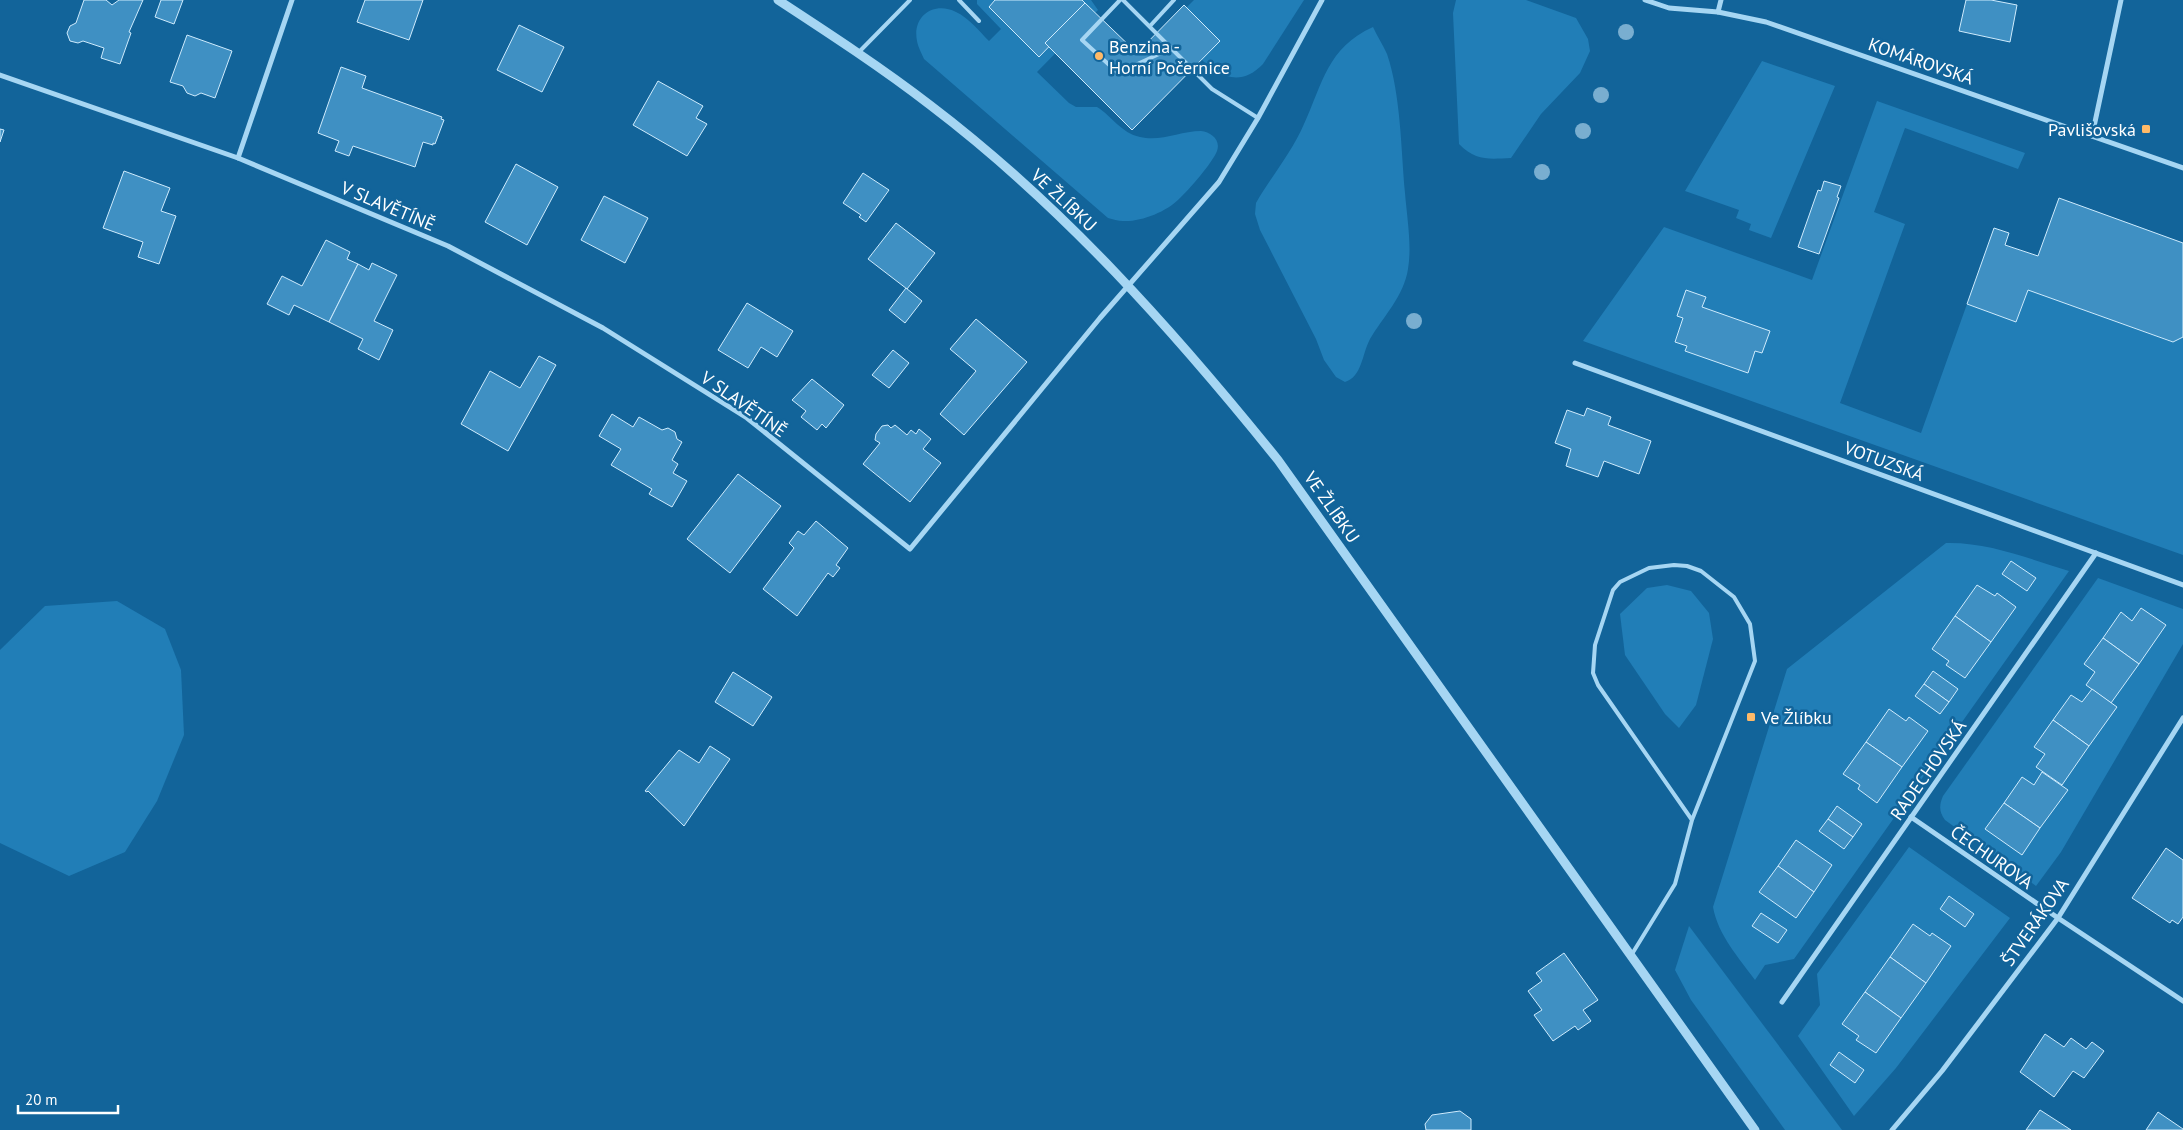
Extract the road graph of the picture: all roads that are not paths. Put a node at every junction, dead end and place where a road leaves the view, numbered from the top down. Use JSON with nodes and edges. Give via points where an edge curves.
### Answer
{"nodes":[{"id":1,"x":292,"y":0,"type":"edge"},
{"id":2,"x":778,"y":0,"type":"edge"},
{"id":3,"x":910,"y":0,"type":"edge"},
{"id":4,"x":959,"y":0,"type":"edge"},
{"id":5,"x":1122,"y":0,"type":"edge"},
{"id":6,"x":1174,"y":0,"type":"edge"},
{"id":7,"x":1322,"y":0,"type":"edge"},
{"id":8,"x":1645,"y":0,"type":"edge"},
{"id":9,"x":1721,"y":0,"type":"edge"},
{"id":10,"x":2121,"y":0,"type":"edge"},
{"id":11,"x":1718,"y":12,"type":"junction"},
{"id":12,"x":979,"y":21,"type":"dead end"},
{"id":13,"x":1150,"y":26,"type":"junction"},
{"id":14,"x":1172,"y":48,"type":"junction"},
{"id":15,"x":858,"y":52,"type":"junction"},
{"id":16,"x":0,"y":75,"type":"edge"},
{"id":17,"x":1258,"y":118,"type":"junction"},
{"id":18,"x":2092,"y":136,"type":"junction"},
{"id":19,"x":238,"y":158,"type":"junction"},
{"id":20,"x":2183,"y":168,"type":"edge"},
{"id":21,"x":1128,"y":285,"type":"junction"},
{"id":22,"x":1575,"y":363,"type":"dead end"},
{"id":23,"x":2096,"y":554,"type":"junction"},
{"id":24,"x":2183,"y":585,"type":"edge"},
{"id":25,"x":2183,"y":718,"type":"edge"},
{"id":26,"x":1912,"y":817,"type":"junction"},
{"id":27,"x":1692,"y":820,"type":"junction"},
{"id":28,"x":2058,"y":918,"type":"junction"},
{"id":29,"x":1631,"y":956,"type":"junction"},
{"id":30,"x":2183,"y":1001,"type":"edge"},
{"id":31,"x":1782,"y":1002,"type":"dead end"},
{"id":32,"x":1755,"y":1130,"type":"edge"},
{"id":33,"x":1892,"y":1130,"type":"edge"}],
"edges":[{"from":1,"to":19,"type":"street"},
{"from":2,"to":15,"type":"street","name":"VE ŽLÍBKU"},
{"from":3,"to":15,"type":"lane"},
{"from":4,"to":12,"type":"lane"},
{"from":5,"to":13,"type":"lane"},
{"from":5,"to":14,"type":"lane","via":[[1082,40],[1118,73]]},
{"from":6,"to":13,"type":"lane"},
{"from":7,"to":17,"type":"street"},
{"from":8,"to":11,"type":"street","name":"KOMÁROVSKÁ","via":[[1669,8]]},
{"from":9,"to":11,"type":"street"},
{"from":10,"to":18,"type":"street"},
{"from":11,"to":18,"type":"street","name":"KOMÁROVSKÁ","via":[[1766,22]]},
{"from":13,"to":14,"type":"lane"},
{"from":14,"to":17,"type":"lane","via":[[1212,89]]},
{"from":15,"to":21,"type":"street","name":"VE ŽLÍBKU","via":[[1010,171]]},
{"from":16,"to":19,"type":"street","name":"V SLAVĚTÍNĚ"},
{"from":17,"to":21,"type":"street","via":[[1219,182]]},
{"from":18,"to":20,"type":"street","name":"KOMÁROVSKÁ"},
{"from":19,"to":21,"type":"street","name":"V SLAVĚTÍNĚ","via":[[448,246],[603,328],[747,418],[910,549]]},
{"from":21,"to":29,"type":"street","name":"VE ŽLÍBKU","via":[[1209,374],[1278,460]]},
{"from":22,"to":23,"type":"street","name":"VOTUZSKÁ"},
{"from":23,"to":24,"type":"street","name":"VOTUZSKÁ"},
{"from":23,"to":26,"type":"street","name":"RADECHOVSKÁ"},
{"from":25,"to":28,"type":"street","name":"ŠTVERÁKOVA"},
{"from":26,"to":28,"type":"street","name":"ČECHUROVA"},
{"from":26,"to":31,"type":"street","name":"RADECHOVSKÁ"},
{"from":27,"to":27,"type":"lane","via":[[1755,661],[1753,642],[1750,624],[1734,596],[1701,571],[1687,566],[1661,565],[1632,574],[1614,590],[1595,645],[1593,673],[1598,685]]},
{"from":27,"to":29,"type":"lane","via":[[1674,884]]},
{"from":28,"to":30,"type":"street","name":"ČECHUROVA"},
{"from":28,"to":33,"type":"street","name":"ŠTVERÁKOVA","via":[[1942,1071]]},
{"from":29,"to":32,"type":"street","name":"VE ŽLÍBKU"}]}
